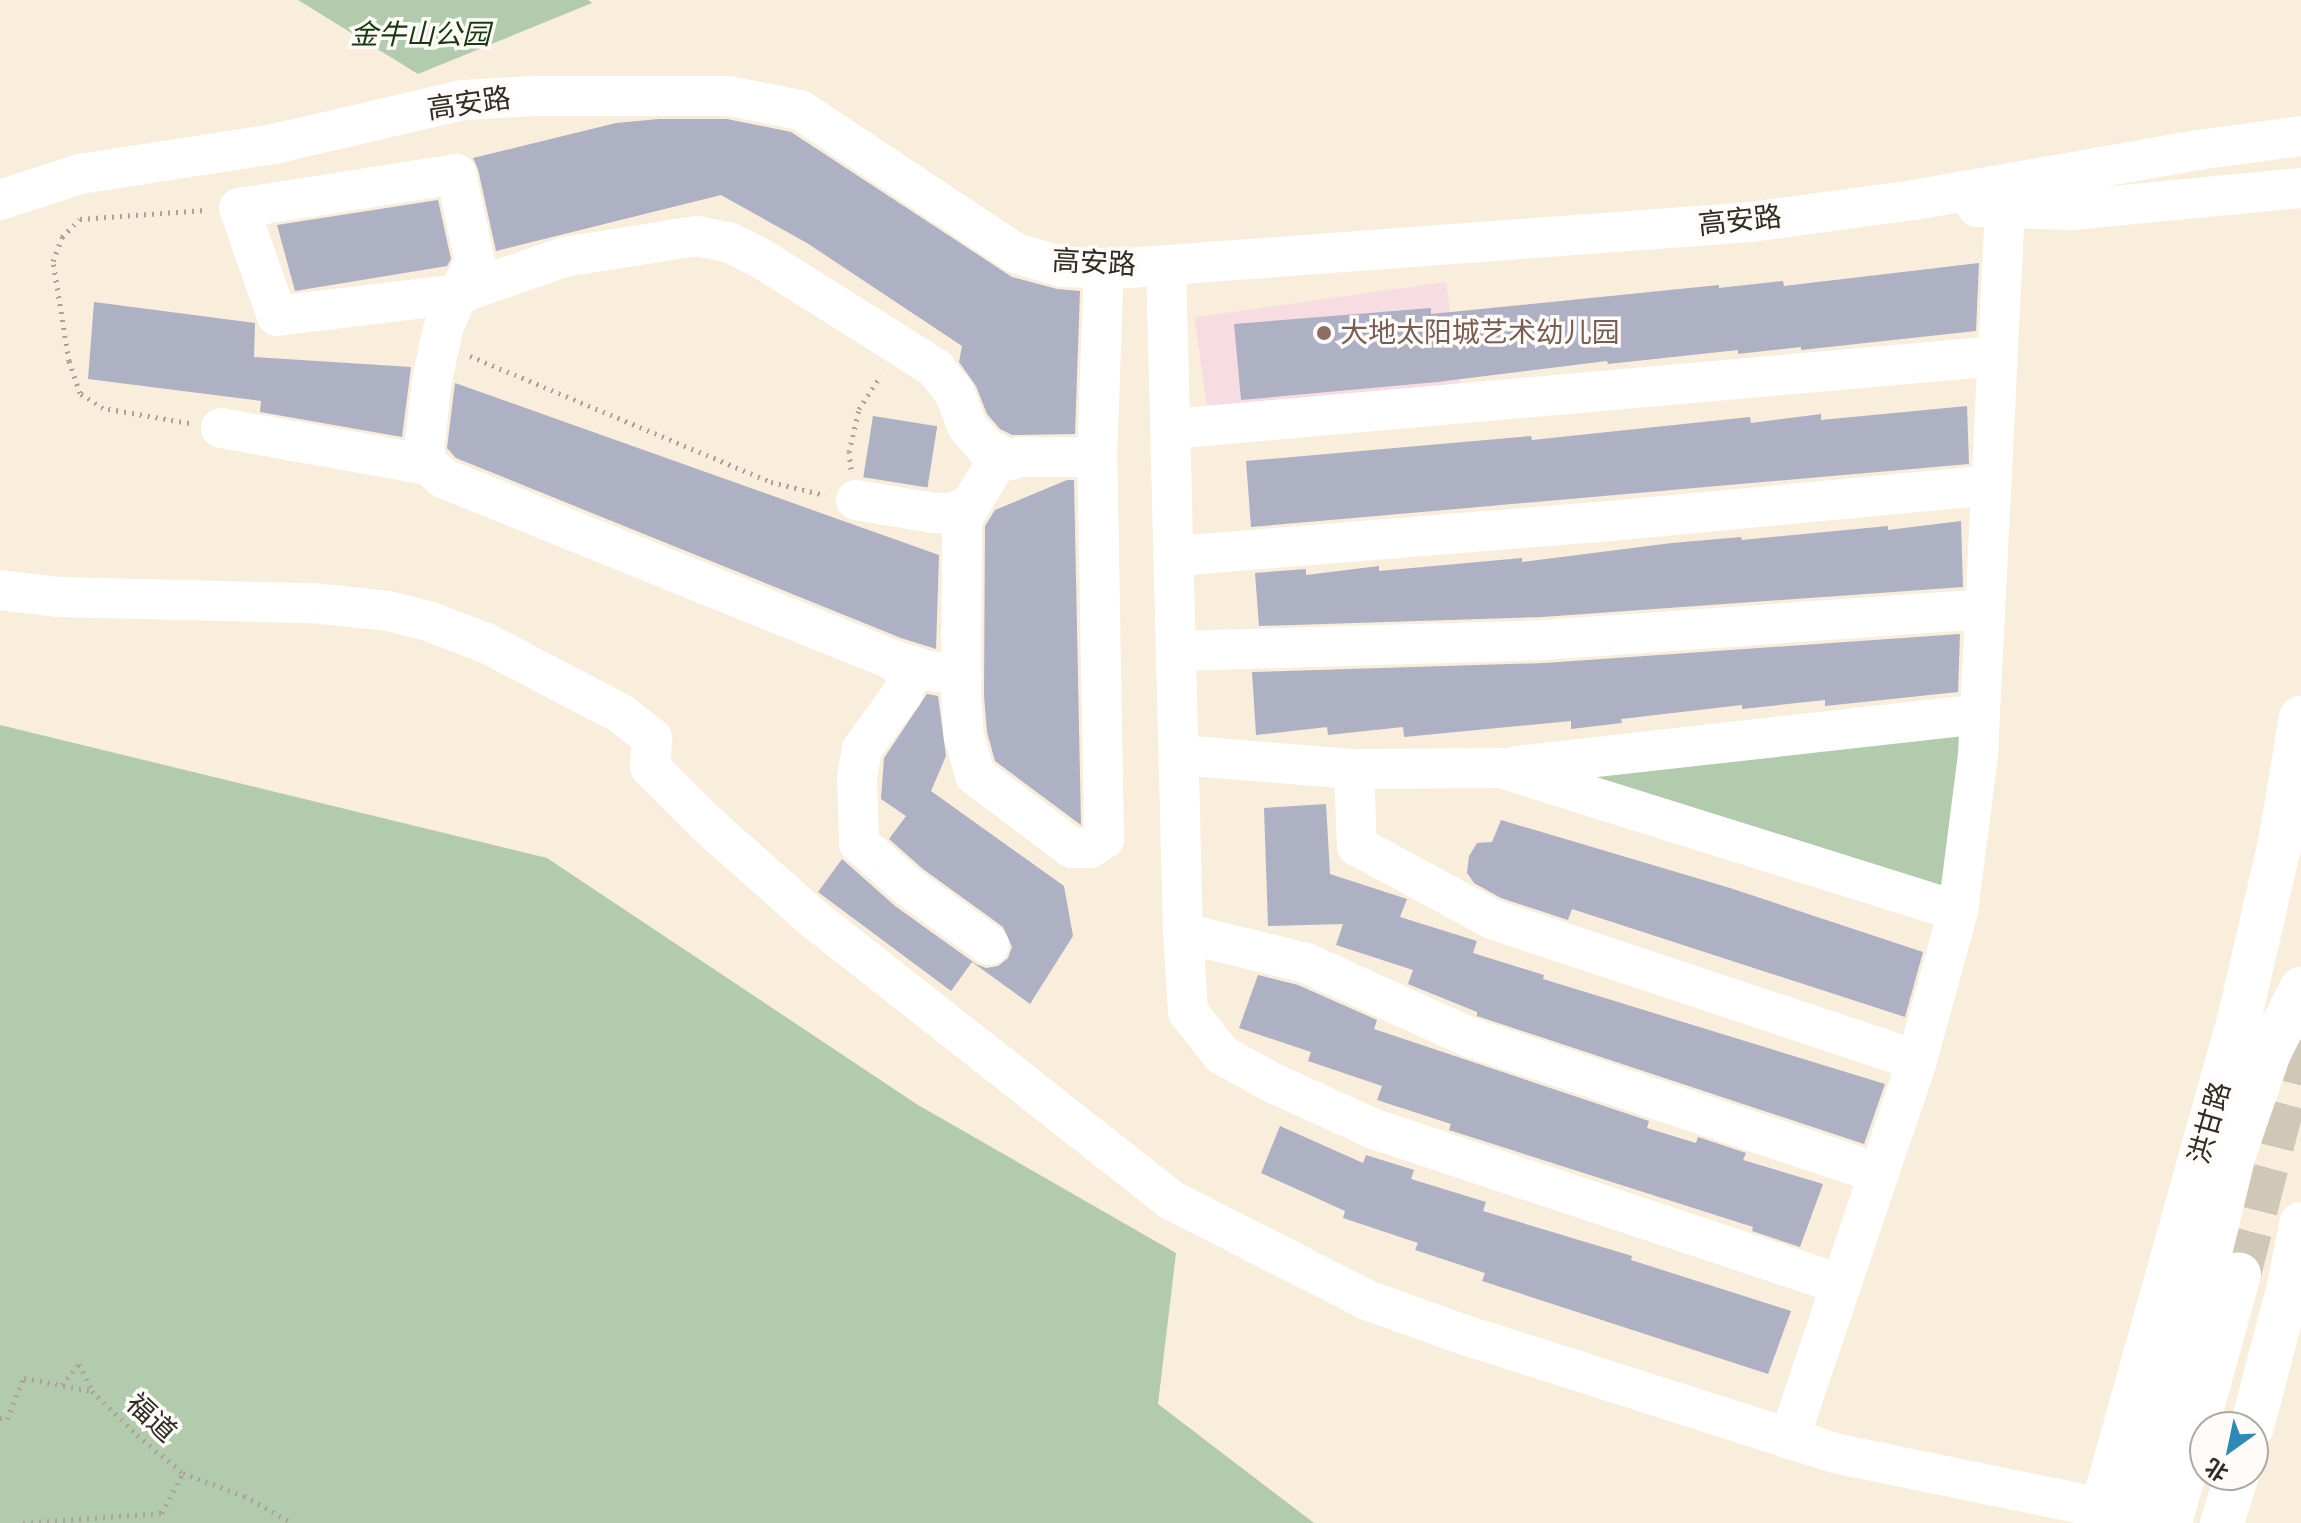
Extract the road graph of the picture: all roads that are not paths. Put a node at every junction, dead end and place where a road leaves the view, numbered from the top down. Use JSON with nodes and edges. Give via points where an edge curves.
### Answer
{"nodes":[{"id":1,"x":2301,"y":136,"type":"edge"},
{"id":2,"x":2301,"y":188,"type":"edge"},
{"id":3,"x":0,"y":200,"type":"edge"},
{"id":4,"x":1914,"y":200,"type":"junction"},
{"id":5,"x":2005,"y":208,"type":"junction"},
{"id":6,"x":1166,"y":265,"type":"junction"},
{"id":7,"x":1104,"y":268,"type":"junction"},
{"id":8,"x":458,"y":294,"type":"junction"},
{"id":9,"x":1997,"y":356,"type":"junction"},
{"id":10,"x":221,"y":428,"type":"road end"},
{"id":11,"x":1171,"y":429,"type":"junction"},
{"id":12,"x":1097,"y":457,"type":"junction"},
{"id":13,"x":1010,"y":460,"type":"junction"},
{"id":14,"x":429,"y":465,"type":"junction"},
{"id":15,"x":1991,"y":485,"type":"junction"},
{"id":16,"x":856,"y":500,"type":"road end"},
{"id":17,"x":970,"y":505,"type":"junction"},
{"id":18,"x":1175,"y":556,"type":"junction"},
{"id":19,"x":0,"y":590,"type":"edge"},
{"id":20,"x":1985,"y":609,"type":"junction"},
{"id":21,"x":1177,"y":651,"type":"junction"},
{"id":22,"x":913,"y":666,"type":"junction"},
{"id":23,"x":962,"y":674,"type":"junction"},
{"id":24,"x":1980,"y":714,"type":"junction"},
{"id":25,"x":2301,"y":718,"type":"edge"},
{"id":26,"x":1179,"y":755,"type":"junction"},
{"id":27,"x":1501,"y":768,"type":"junction"},
{"id":28,"x":1354,"y":769,"type":"junction"},
{"id":29,"x":1958,"y":911,"type":"junction"},
{"id":30,"x":1183,"y":933,"type":"junction"},
{"id":31,"x":989,"y":945,"type":"dead end"},
{"id":32,"x":2301,"y":989,"type":"edge"},
{"id":33,"x":2301,"y":1010,"type":"edge"},
{"id":34,"x":2240,"y":1016,"type":"junction"},
{"id":35,"x":1917,"y":1060,"type":"junction"},
{"id":36,"x":1879,"y":1173,"type":"junction"},
{"id":37,"x":2301,"y":1224,"type":"edge"},
{"id":38,"x":2239,"y":1274,"type":"tunnel mouth"},
{"id":39,"x":1839,"y":1284,"type":"junction"},
{"id":40,"x":2295,"y":1291,"type":"edge"},
{"id":41,"x":2257,"y":1411,"type":"edge"},
{"id":42,"x":1789,"y":1439,"type":"junction"},
{"id":43,"x":2232,"y":1491,"type":"edge"},
{"id":44,"x":2110,"y":1518,"type":"edge"},
{"id":45,"x":2170,"y":1523,"type":"edge"},
{"id":46,"x":2222,"y":1523,"type":"edge"}],
"edges":[{"from":1,"to":4,"type":"street","name":"高安路"},
{"from":2,"to":5,"type":"street","name":"高安路","via":[[2072,210]]},
{"from":3,"to":7,"type":"street","name":"高安路","via":[[80,174],[274,144],[463,100],[729,96],[800,110],[1015,253],[1063,267]]},
{"from":4,"to":5,"type":"street","name":"高安路"},
{"from":4,"to":6,"type":"street","name":"高安路","via":[[1751,222]]},
{"from":5,"to":9,"type":"street"},
{"from":6,"to":7,"type":"street","name":"高安路"},
{"from":6,"to":11,"type":"street"},
{"from":7,"to":12,"type":"street"},
{"from":8,"to":8,"type":"street","via":[[475,262],[456,174],[239,208],[277,316]]},
{"from":8,"to":13,"type":"street","via":[[564,257],[696,236],[728,242],[935,368],[955,394],[967,426],[986,448]]},
{"from":8,"to":14,"type":"street","via":[[439,345],[424,451]]},
{"from":9,"to":11,"type":"street"},
{"from":9,"to":15,"type":"street"},
{"from":10,"to":14,"type":"street"},
{"from":11,"to":18,"type":"street"},
{"from":12,"to":13,"type":"street"},
{"from":12,"to":23,"type":"street","via":[[1104,839],[1090,848],[1072,848],[975,775],[964,736]]},
{"from":13,"to":17,"type":"street","via":[[995,464]]},
{"from":14,"to":22,"type":"street","via":[[443,478],[482,495]]},
{"from":15,"to":18,"type":"street"},
{"from":15,"to":20,"type":"street"},
{"from":16,"to":17,"type":"street","via":[[934,513],[953,513]]},
{"from":17,"to":23,"type":"street","via":[[962,520]]},
{"from":18,"to":21,"type":"street"},
{"from":19,"to":42,"type":"street","via":[[388,611],[486,643],[620,713],[652,738],[650,767],[814,919],[1171,1200],[1367,1300]]},
{"from":20,"to":21,"type":"street","via":[[1543,640]]},
{"from":20,"to":24,"type":"street"},
{"from":21,"to":26,"type":"street"},
{"from":22,"to":23,"type":"street"},
{"from":22,"to":31,"type":"street","via":[[902,694],[862,749],[859,843]]},
{"from":24,"to":27,"type":"street"},
{"from":24,"to":29,"type":"street"},
{"from":25,"to":34,"type":"main road","name":"洪甘路","via":[[2280,843]]},
{"from":26,"to":28,"type":"street"},
{"from":26,"to":30,"type":"street"},
{"from":27,"to":28,"type":"street"},
{"from":27,"to":29,"type":"street"},
{"from":28,"to":35,"type":"street","via":[[1357,846],[1492,919]]},
{"from":29,"to":35,"type":"street"},
{"from":30,"to":36,"type":"street","via":[[1306,963],[1469,1037]]},
{"from":30,"to":39,"type":"street","via":[[1188,1012],[1222,1055],[1273,1083],[1374,1129]]},
{"from":32,"to":44,"type":"main road","via":[[2269,1053],[2234,1154],[2209,1257]]},
{"from":33,"to":34,"type":"main road","via":[[2265,1004]]},
{"from":34,"to":44,"type":"main road","name":"洪甘路"},
{"from":35,"to":36,"type":"street"},
{"from":36,"to":39,"type":"street"},
{"from":37,"to":40,"type":"main road"},
{"from":38,"to":45,"type":"main road"},
{"from":39,"to":42,"type":"street"},
{"from":40,"to":41,"type":"main road"},
{"from":42,"to":44,"type":"street"},
{"from":43,"to":46,"type":"main road"}]}
